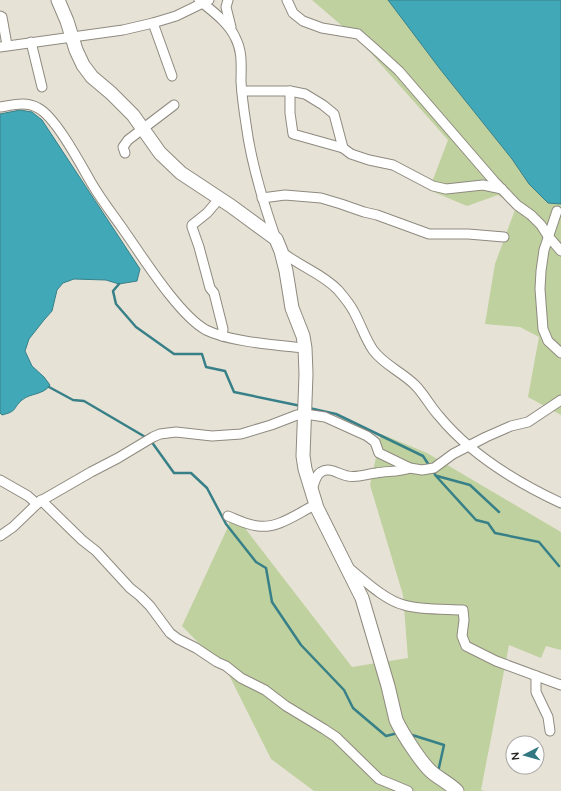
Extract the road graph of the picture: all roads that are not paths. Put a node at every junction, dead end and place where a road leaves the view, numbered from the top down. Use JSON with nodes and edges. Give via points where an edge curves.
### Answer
{"nodes":[{"id":1,"x":58,"y":0,"type":"edge"},
{"id":2,"x":228,"y":0,"type":"edge"},
{"id":3,"x":287,"y":0,"type":"edge"},
{"id":4,"x":204,"y":1,"type":"edge"},
{"id":5,"x":0,"y":16,"type":"edge"},
{"id":6,"x":153,"y":24,"type":"junction"},
{"id":7,"x":233,"y":32,"type":"junction"},
{"id":8,"x":72,"y":37,"type":"junction"},
{"id":9,"x":31,"y":42,"type":"junction"},
{"id":10,"x":3,"y":46,"type":"edge"},
{"id":11,"x":172,"y":76,"type":"dead end"},
{"id":12,"x":42,"y":87,"type":"dead end"},
{"id":13,"x":242,"y":91,"type":"junction"},
{"id":14,"x":290,"y":91,"type":"junction"},
{"id":15,"x":174,"y":105,"type":"dead end"},
{"id":16,"x":0,"y":107,"type":"edge"},
{"id":17,"x":142,"y":129,"type":"junction"},
{"id":18,"x":343,"y":148,"type":"junction"},
{"id":19,"x":125,"y":153,"type":"dead end"},
{"id":20,"x":502,"y":189,"type":"junction"},
{"id":21,"x":262,"y":198,"type":"junction"},
{"id":22,"x":219,"y":199,"type":"junction"},
{"id":23,"x":556,"y":212,"type":"dead end"},
{"id":24,"x":548,"y":236,"type":"junction"},
{"id":25,"x":504,"y":237,"type":"dead end"},
{"id":26,"x":279,"y":245,"type":"junction"},
{"id":27,"x":561,"y":251,"type":"edge"},
{"id":28,"x":222,"y":336,"type":"junction"},
{"id":29,"x":305,"y":348,"type":"junction"},
{"id":30,"x":561,"y":353,"type":"edge"},
{"id":31,"x":561,"y":400,"type":"edge"},
{"id":32,"x":305,"y":414,"type":"junction"},
{"id":33,"x":470,"y":447,"type":"junction"},
{"id":34,"x":410,"y":468,"type":"junction"},
{"id":35,"x":0,"y":480,"type":"edge"},
{"id":36,"x":311,"y":490,"type":"junction"},
{"id":37,"x":39,"y":502,"type":"junction"},
{"id":38,"x":561,"y":503,"type":"edge"},
{"id":39,"x":315,"y":505,"type":"junction"},
{"id":40,"x":228,"y":516,"type":"dead end"},
{"id":41,"x":0,"y":536,"type":"edge"},
{"id":42,"x":346,"y":565,"type":"junction"},
{"id":43,"x":536,"y":676,"type":"junction"},
{"id":44,"x":561,"y":685,"type":"edge"},
{"id":45,"x":550,"y":731,"type":"dead end"},
{"id":46,"x":456,"y":790,"type":"edge"},
{"id":47,"x":408,"y":791,"type":"edge"}],
"edges":[{"from":1,"to":8,"type":"street"},
{"from":2,"to":7,"type":"street","via":[[227,15]]},
{"from":3,"to":20,"type":"street","via":[[293,13],[303,20],[322,28],[358,34],[376,49]]},
{"from":4,"to":6,"type":"street","via":[[176,16]]},
{"from":4,"to":7,"type":"street"},
{"from":5,"to":10,"type":"street"},
{"from":6,"to":8,"type":"street"},
{"from":6,"to":11,"type":"street"},
{"from":7,"to":13,"type":"street","via":[[240,51]]},
{"from":8,"to":9,"type":"street"},
{"from":8,"to":17,"type":"street","via":[[82,65],[92,78],[133,115]]},
{"from":9,"to":10,"type":"street"},
{"from":9,"to":12,"type":"street"},
{"from":13,"to":14,"type":"street"},
{"from":13,"to":21,"type":"street","via":[[246,124]]},
{"from":14,"to":18,"type":"street","via":[[305,94],[334,114]]},
{"from":14,"to":18,"type":"street","via":[[292,134]]},
{"from":15,"to":17,"type":"street"},
{"from":16,"to":28,"type":"street","via":[[31,105],[48,116],[169,293],[192,320],[206,330]]},
{"from":17,"to":19,"type":"street","via":[[123,147]]},
{"from":17,"to":22,"type":"street","via":[[160,153],[181,173]]},
{"from":18,"to":20,"type":"street","via":[[351,154],[393,165],[433,186],[446,189],[483,185]]},
{"from":20,"to":24,"type":"street","via":[[531,215]]},
{"from":21,"to":25,"type":"street","via":[[321,198],[429,234]]},
{"from":21,"to":26,"type":"street"},
{"from":22,"to":26,"type":"street"},
{"from":22,"to":28,"type":"street","via":[[192,227],[210,288],[214,293],[223,329]]},
{"from":23,"to":24,"type":"street"},
{"from":24,"to":27,"type":"street"},
{"from":24,"to":30,"type":"street","via":[[540,289],[543,329],[548,341]]},
{"from":26,"to":29,"type":"street","via":[[292,308]]},
{"from":26,"to":33,"type":"street","via":[[336,289],[354,311],[366,338],[380,358],[415,384],[439,417]]},
{"from":28,"to":29,"type":"street"},
{"from":29,"to":32,"type":"street"},
{"from":31,"to":33,"type":"street","via":[[528,422],[511,426]]},
{"from":32,"to":34,"type":"street","via":[[325,417],[367,436],[375,442],[379,453]]},
{"from":32,"to":36,"type":"street","via":[[303,456]]},
{"from":32,"to":37,"type":"street","via":[[297,414],[241,434],[160,434]]},
{"from":33,"to":34,"type":"street","via":[[454,454],[434,468]]},
{"from":33,"to":38,"type":"street","via":[[510,476]]},
{"from":34,"to":36,"type":"street","via":[[357,476],[346,476],[330,470],[322,471],[316,477]]},
{"from":35,"to":37,"type":"street"},
{"from":36,"to":39,"type":"street"},
{"from":37,"to":41,"type":"street"},
{"from":37,"to":47,"type":"street","via":[[96,550],[150,606],[170,633],[324,728],[379,780]]},
{"from":39,"to":40,"type":"street","via":[[270,526],[248,524]]},
{"from":39,"to":42,"type":"street"},
{"from":42,"to":43,"type":"street","via":[[364,581],[403,605],[463,610],[462,636],[466,646]]},
{"from":42,"to":46,"type":"street","via":[[362,598],[396,720],[433,774]]},
{"from":43,"to":44,"type":"street"},
{"from":43,"to":45,"type":"street","via":[[536,692],[548,717]]}]}
